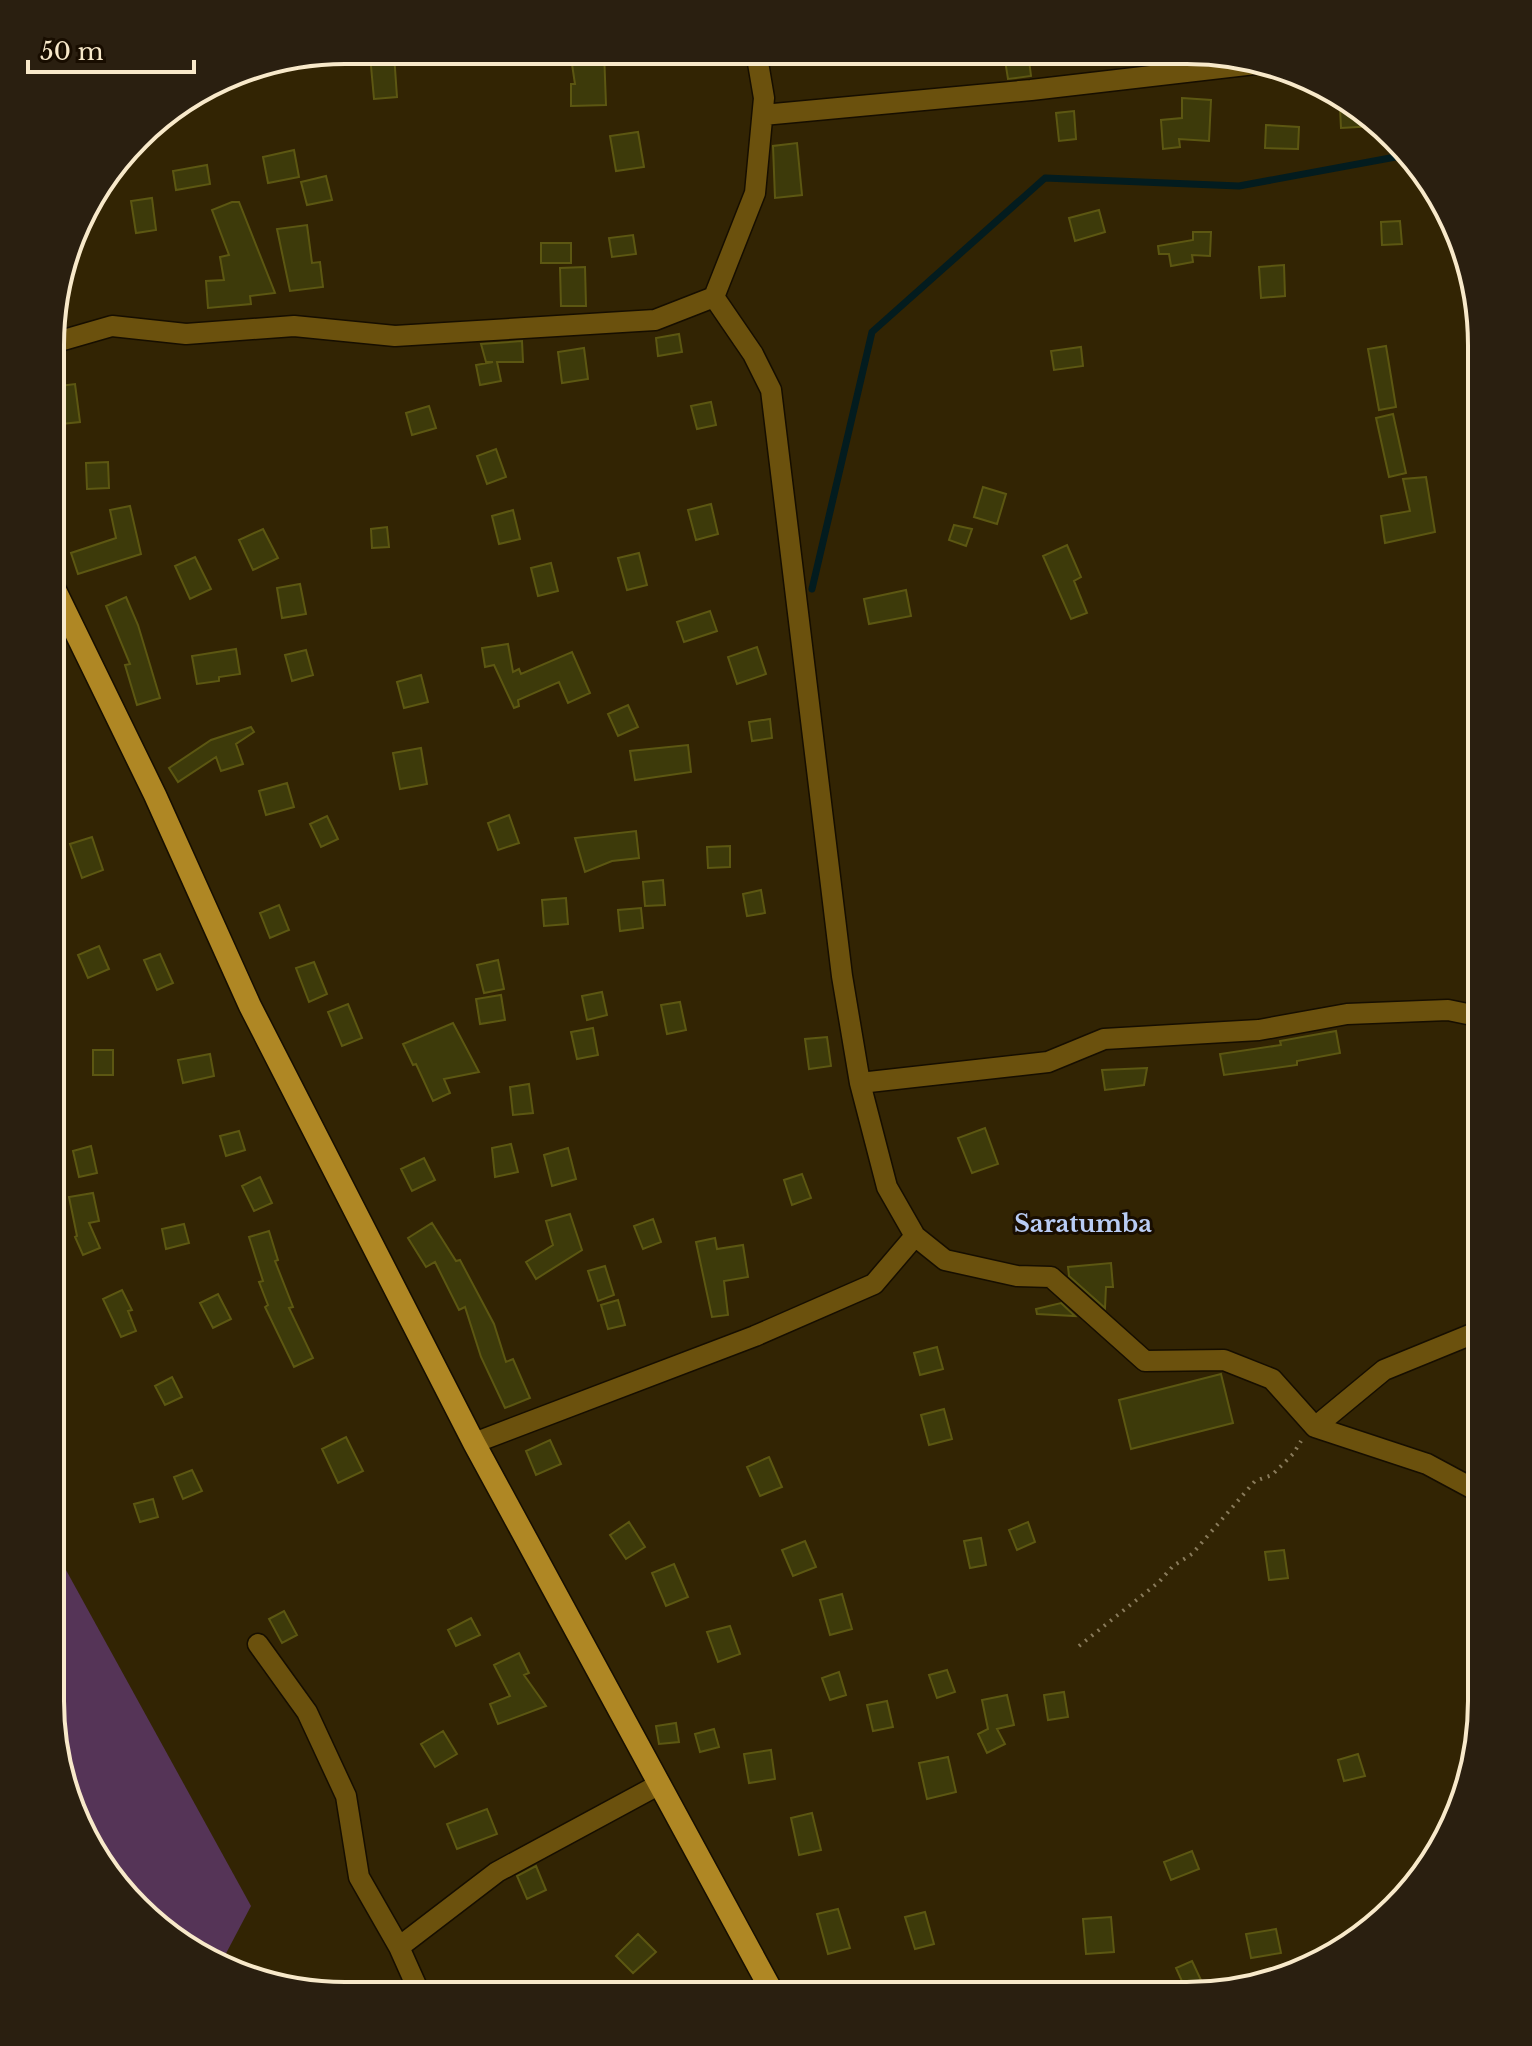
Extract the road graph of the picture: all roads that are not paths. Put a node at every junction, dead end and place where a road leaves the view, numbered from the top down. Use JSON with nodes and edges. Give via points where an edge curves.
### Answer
{"nodes":[{"id":1,"x":758,"y":64,"type":"edge"},
{"id":2,"x":1230,"y":67,"type":"edge"},
{"id":3,"x":763,"y":115,"type":"junction"},
{"id":4,"x":714,"y":297,"type":"junction"},
{"id":5,"x":64,"y":340,"type":"edge"},
{"id":6,"x":64,"y":609,"type":"edge"},
{"id":7,"x":1468,"y":1014,"type":"edge"},
{"id":8,"x":860,"y":1083,"type":"junction"},
{"id":9,"x":915,"y":1236,"type":"junction"},
{"id":10,"x":1467,"y":1336,"type":"edge"},
{"id":11,"x":1315,"y":1427,"type":"junction"},
{"id":12,"x":474,"y":1443,"type":"junction"},
{"id":13,"x":1467,"y":1486,"type":"edge"},
{"id":14,"x":258,"y":1644,"type":"dead end"},
{"id":15,"x":660,"y":1784,"type":"junction"},
{"id":16,"x":399,"y":1947,"type":"junction"},
{"id":17,"x":415,"y":1982,"type":"edge"},
{"id":18,"x":767,"y":1982,"type":"edge"}],
"edges":[{"from":1,"to":3,"type":"street"},
{"from":2,"to":3,"type":"street"},
{"from":3,"to":4,"type":"street","via":[[755,193]]},
{"from":4,"to":5,"type":"street","via":[[655,320],[395,336],[294,326],[186,334],[112,326]]},
{"from":4,"to":8,"type":"street","via":[[771,390],[842,976]]},
{"from":6,"to":12,"type":"main road","via":[[250,1006]]},
{"from":7,"to":8,"type":"street","via":[[1448,1010],[1347,1014],[1259,1030],[1104,1039],[1048,1062]]},
{"from":8,"to":9,"type":"street","via":[[887,1187]]},
{"from":9,"to":11,"type":"street","via":[[945,1260],[1017,1276],[1051,1277],[1145,1361],[1224,1360],[1272,1379]]},
{"from":9,"to":12,"type":"street","via":[[874,1284],[755,1336]]},
{"from":10,"to":11,"type":"street","via":[[1384,1370]]},
{"from":11,"to":13,"type":"street","via":[[1427,1464]]},
{"from":12,"to":15,"type":"main road"},
{"from":14,"to":16,"type":"street","via":[[307,1712],[346,1796],[359,1877]]},
{"from":15,"to":16,"type":"street","via":[[497,1872]]},
{"from":15,"to":18,"type":"main road"},
{"from":16,"to":17,"type":"street"}]}
